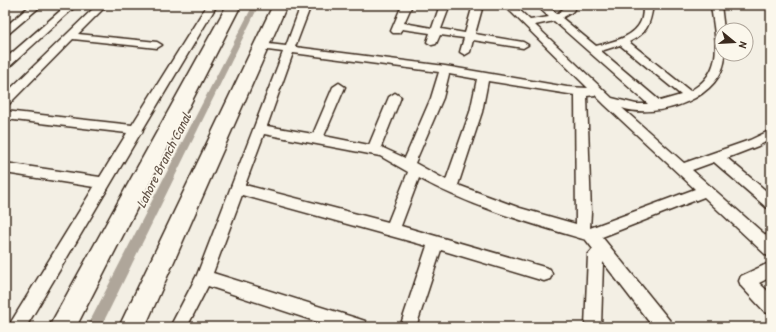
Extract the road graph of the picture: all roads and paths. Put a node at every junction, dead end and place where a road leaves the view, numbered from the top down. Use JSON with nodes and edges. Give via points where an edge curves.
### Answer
{"nodes":[{"id":1,"x":37,"y":5,"type":"edge"},
{"id":2,"x":72,"y":5,"type":"edge"},
{"id":3,"x":102,"y":5,"type":"edge"},
{"id":4,"x":212,"y":5,"type":"edge"},
{"id":5,"x":280,"y":5,"type":"edge"},
{"id":6,"x":306,"y":5,"type":"edge"},
{"id":7,"x":407,"y":5,"type":"edge"},
{"id":8,"x":445,"y":5,"type":"edge"},
{"id":9,"x":478,"y":5,"type":"edge"},
{"id":10,"x":509,"y":5,"type":"edge"},
{"id":11,"x":541,"y":5,"type":"edge"},
{"id":12,"x":573,"y":5,"type":"edge"},
{"id":13,"x":648,"y":5,"type":"edge"},
{"id":14,"x":716,"y":5,"type":"edge"},
{"id":15,"x":233,"y":8,"type":"edge"},
{"id":16,"x":557,"y":18,"type":"junction"},
{"id":17,"x":529,"y":23,"type":"junction"},
{"id":18,"x":436,"y":31,"type":"junction"},
{"id":19,"x":5,"y":32,"type":"edge"},
{"id":20,"x":70,"y":36,"type":"junction"},
{"id":21,"x":470,"y":36,"type":"junction"},
{"id":22,"x":621,"y":41,"type":"junction"},
{"id":23,"x":432,"y":42,"type":"dead end"},
{"id":24,"x":157,"y":45,"type":"dead end"},
{"id":25,"x":523,"y":45,"type":"dead end"},
{"id":26,"x":260,"y":46,"type":"junction"},
{"id":27,"x":290,"y":48,"type":"junction"},
{"id":28,"x":594,"y":50,"type":"junction"},
{"id":29,"x":465,"y":52,"type":"dead end"},
{"id":30,"x":5,"y":65,"type":"edge"},
{"id":31,"x":445,"y":69,"type":"junction"},
{"id":32,"x":483,"y":76,"type":"junction"},
{"id":33,"x":339,"y":87,"type":"dead end"},
{"id":34,"x":598,"y":91,"type":"junction"},
{"id":35,"x":581,"y":92,"type":"junction"},
{"id":36,"x":690,"y":96,"type":"junction"},
{"id":37,"x":394,"y":97,"type":"dead end"},
{"id":38,"x":5,"y":101,"type":"edge"},
{"id":39,"x":609,"y":102,"type":"junction"},
{"id":40,"x":657,"y":105,"type":"junction"},
{"id":41,"x":5,"y":115,"type":"edge"},
{"id":42,"x":260,"y":129,"type":"junction"},
{"id":43,"x":138,"y":130,"type":"junction"},
{"id":44,"x":771,"y":134,"type":"edge"},
{"id":45,"x":317,"y":139,"type":"junction"},
{"id":46,"x":373,"y":150,"type":"junction"},
{"id":47,"x":716,"y":156,"type":"junction"},
{"id":48,"x":412,"y":167,"type":"junction"},
{"id":49,"x":683,"y":168,"type":"junction"},
{"id":50,"x":10,"y":169,"type":"edge"},
{"id":51,"x":5,"y":179,"type":"edge"},
{"id":52,"x":105,"y":183,"type":"junction"},
{"id":53,"x":450,"y":187,"type":"junction"},
{"id":54,"x":238,"y":188,"type":"junction"},
{"id":55,"x":706,"y":190,"type":"junction"},
{"id":56,"x":771,"y":204,"type":"edge"},
{"id":57,"x":392,"y":229,"type":"junction"},
{"id":58,"x":586,"y":234,"type":"junction"},
{"id":59,"x":436,"y":242,"type":"junction"},
{"id":60,"x":771,"y":250,"type":"edge"},
{"id":61,"x":605,"y":252,"type":"junction"},
{"id":62,"x":771,"y":269,"type":"edge"},
{"id":63,"x":544,"y":274,"type":"dead end"},
{"id":64,"x":204,"y":277,"type":"junction"},
{"id":65,"x":771,"y":306,"type":"edge"},
{"id":66,"x":16,"y":327,"type":"edge"},
{"id":67,"x":62,"y":327,"type":"edge"},
{"id":68,"x":132,"y":327,"type":"edge"},
{"id":69,"x":178,"y":327,"type":"edge"},
{"id":70,"x":359,"y":327,"type":"edge"},
{"id":71,"x":408,"y":327,"type":"edge"},
{"id":72,"x":593,"y":327,"type":"edge"},
{"id":73,"x":664,"y":327,"type":"edge"}],
"edges":[{"from":1,"to":19,"type":"street"},
{"from":2,"to":30,"type":"street"},
{"from":3,"to":20,"type":"street"},
{"from":4,"to":43,"type":"street"},
{"from":5,"to":26,"type":"highway"},
{"from":6,"to":27,"type":"street"},
{"from":7,"to":18,"type":"street","via":[[397,28]]},
{"from":8,"to":18,"type":"street"},
{"from":9,"to":21,"type":"street"},
{"from":10,"to":17,"type":"street"},
{"from":11,"to":16,"type":"street"},
{"from":12,"to":16,"type":"street"},
{"from":13,"to":22,"type":"street","via":[[646,21],[640,31]]},
{"from":14,"to":36,"type":"street","via":[[720,55],[716,73]]},
{"from":15,"to":67,"type":"highway"},
{"from":16,"to":17,"type":"street"},
{"from":16,"to":28,"type":"street"},
{"from":17,"to":34,"type":"street"},
{"from":18,"to":21,"type":"street"},
{"from":18,"to":23,"type":"street"},
{"from":20,"to":24,"type":"street"},
{"from":20,"to":38,"type":"street"},
{"from":21,"to":25,"type":"street"},
{"from":21,"to":29,"type":"street"},
{"from":22,"to":28,"type":"street"},
{"from":22,"to":36,"type":"street"},
{"from":26,"to":27,"type":"street"},
{"from":26,"to":68,"type":"highway"},
{"from":27,"to":31,"type":"street"},
{"from":27,"to":42,"type":"street"},
{"from":28,"to":40,"type":"street"},
{"from":31,"to":32,"type":"street"},
{"from":31,"to":48,"type":"street"},
{"from":32,"to":35,"type":"street"},
{"from":32,"to":53,"type":"street","via":[[476,112]]},
{"from":33,"to":45,"type":"street"},
{"from":34,"to":35,"type":"street"},
{"from":34,"to":39,"type":"street"},
{"from":35,"to":58,"type":"street"},
{"from":36,"to":40,"type":"street"},
{"from":37,"to":46,"type":"street"},
{"from":39,"to":40,"type":"street","via":[[621,102],[639,109]]},
{"from":39,"to":49,"type":"street"},
{"from":41,"to":43,"type":"street"},
{"from":42,"to":45,"type":"street"},
{"from":42,"to":54,"type":"street"},
{"from":43,"to":52,"type":"street"},
{"from":44,"to":47,"type":"street"},
{"from":45,"to":46,"type":"street"},
{"from":46,"to":48,"type":"street","via":[[383,152]]},
{"from":47,"to":49,"type":"street"},
{"from":47,"to":56,"type":"street"},
{"from":48,"to":53,"type":"street"},
{"from":48,"to":57,"type":"street"},
{"from":49,"to":55,"type":"street"},
{"from":50,"to":51,"type":"street"},
{"from":50,"to":52,"type":"street"},
{"from":52,"to":66,"type":"street"},
{"from":53,"to":58,"type":"street","via":[[519,214]]},
{"from":54,"to":57,"type":"street"},
{"from":54,"to":64,"type":"street"},
{"from":55,"to":58,"type":"street"},
{"from":55,"to":60,"type":"street"},
{"from":57,"to":59,"type":"street"},
{"from":58,"to":61,"type":"street"},
{"from":59,"to":63,"type":"street"},
{"from":59,"to":71,"type":"street"},
{"from":61,"to":72,"type":"street","via":[[596,255]]},
{"from":61,"to":73,"type":"street"},
{"from":62,"to":65,"type":"street","via":[[747,282]]},
{"from":64,"to":69,"type":"street"},
{"from":64,"to":70,"type":"street"}]}
